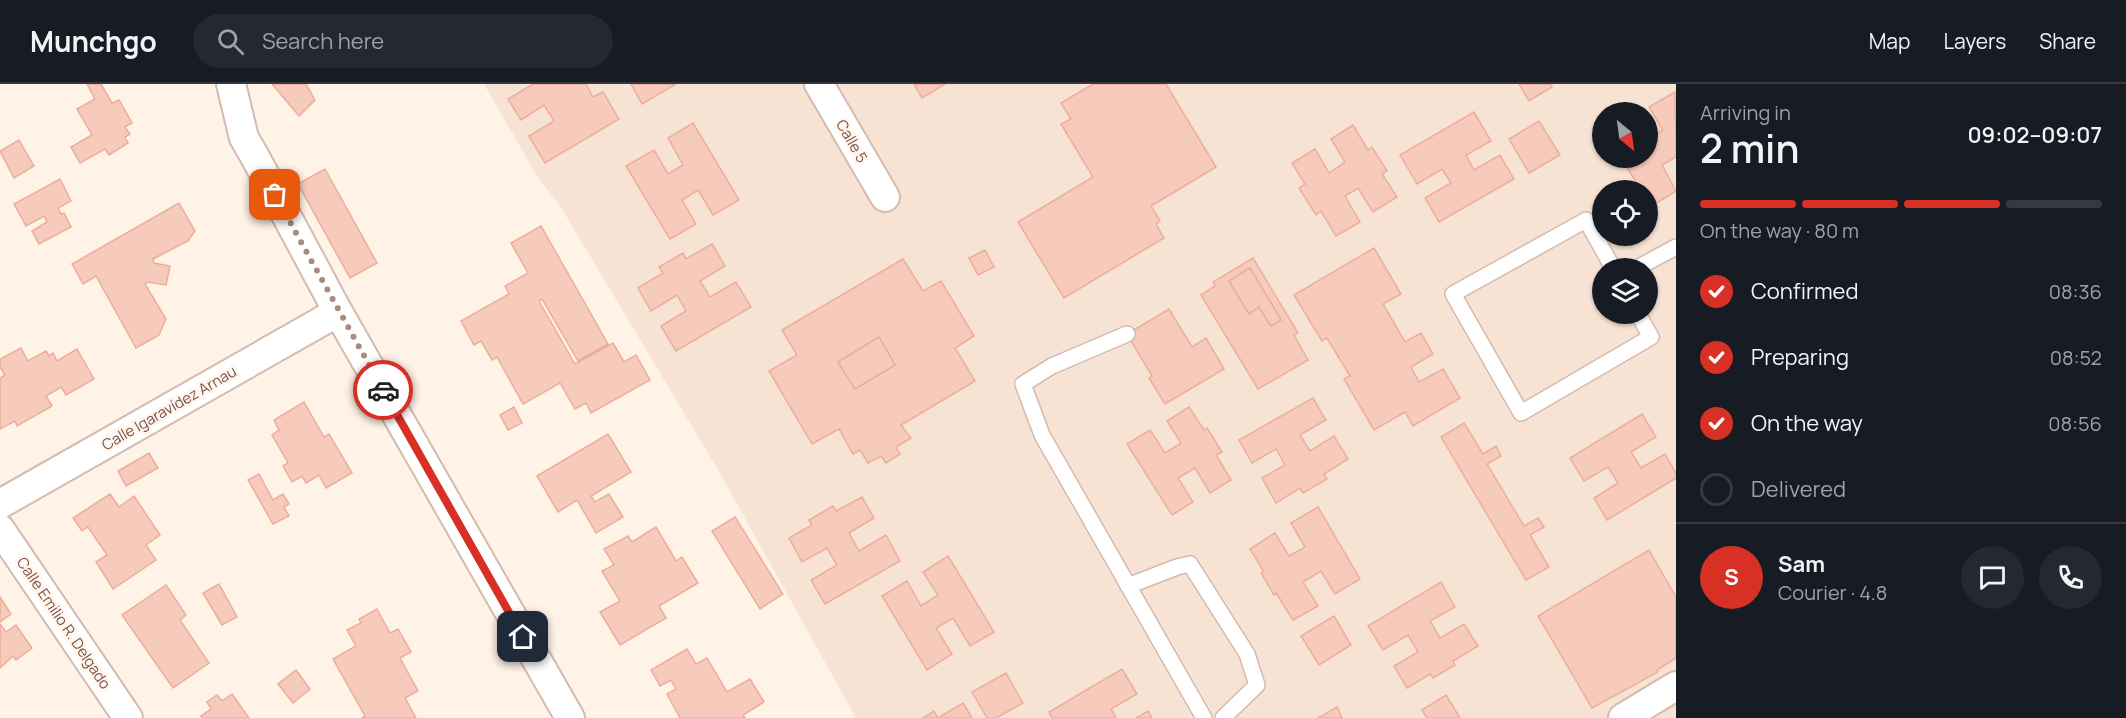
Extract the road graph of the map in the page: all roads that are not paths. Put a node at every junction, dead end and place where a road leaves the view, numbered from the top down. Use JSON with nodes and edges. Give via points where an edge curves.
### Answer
{"nodes":[{"id":1,"x":231,"y":84,"type":"edge"},
{"id":2,"x":819,"y":84,"type":"edge"},
{"id":3,"x":885,"y":197,"type":"dead end"},
{"id":4,"x":1676,"y":247,"type":"edge"},
{"id":5,"x":1607,"y":258,"type":"edge"},
{"id":6,"x":1655,"y":258,"type":"edge"},
{"id":7,"x":338,"y":312,"type":"junction"},
{"id":8,"x":1644,"y":324,"type":"edge"},
{"id":9,"x":1127,"y":334,"type":"dead end"},
{"id":10,"x":0,"y":504,"type":"edge"},
{"id":11,"x":0,"y":529,"type":"edge"},
{"id":12,"x":1128,"y":586,"type":"junction"},
{"id":13,"x":1676,"y":686,"type":"edge"},
{"id":14,"x":128,"y":718,"type":"edge"},
{"id":15,"x":570,"y":718,"type":"edge"},
{"id":16,"x":1204,"y":718,"type":"edge"},
{"id":17,"x":1223,"y":718,"type":"edge"},
{"id":18,"x":1623,"y":718,"type":"edge"}],
"edges":[{"from":1,"to":7,"type":"street","via":[[244,138]]},
{"from":2,"to":3,"type":"street","name":"Calle 5"},
{"from":4,"to":6,"type":"lane"},
{"from":5,"to":8,"type":"lane","via":[[1586,220],[1453,294],[1521,412],[1651,337]]},
{"from":7,"to":10,"type":"street","name":"Calle Igaravídez Arnau"},
{"from":7,"to":15,"type":"street"},
{"from":9,"to":12,"type":"lane","via":[[1052,366],[1023,384],[1042,435]]},
{"from":11,"to":14,"type":"street","name":"Calle Emilio R. Delgado"},
{"from":12,"to":16,"type":"lane"},
{"from":12,"to":17,"type":"lane","via":[[1190,564],[1247,654],[1257,685]]},
{"from":13,"to":18,"type":"street"}]}
